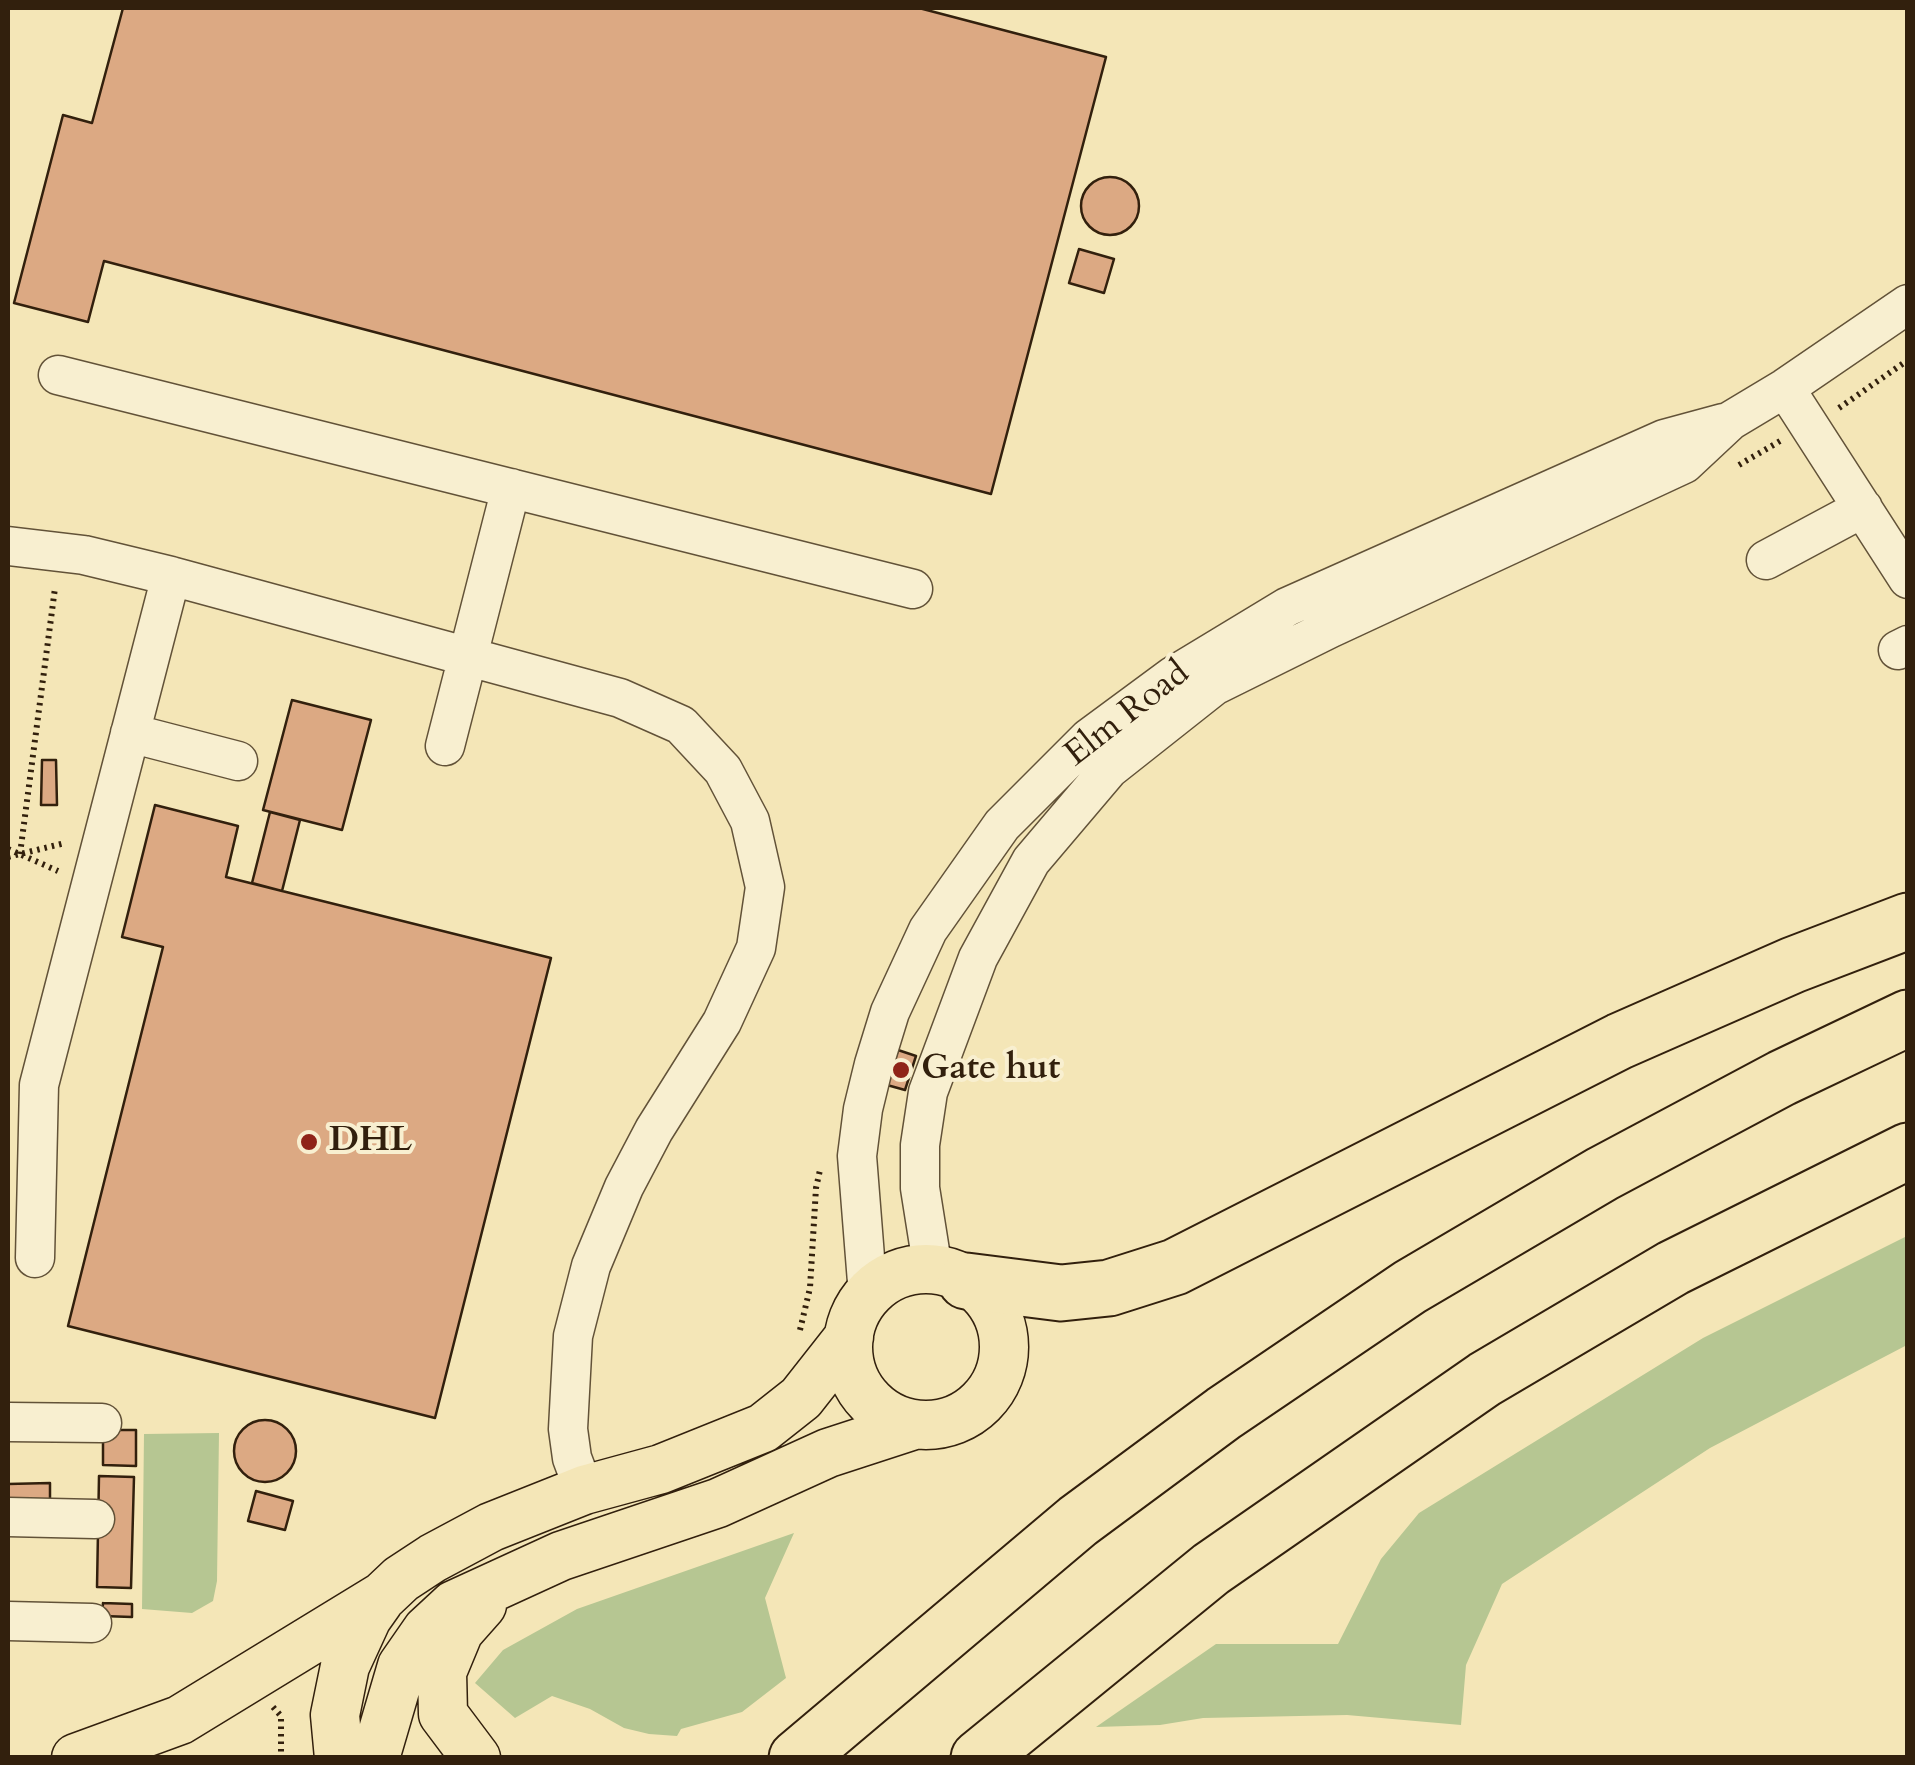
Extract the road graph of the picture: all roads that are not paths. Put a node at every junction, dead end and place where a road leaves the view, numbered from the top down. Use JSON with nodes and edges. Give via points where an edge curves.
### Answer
{"nodes":[{"id":1,"x":1907,"y":306,"type":"edge"},
{"id":2,"x":58,"y":375,"type":"dead end"},
{"id":3,"x":1785,"y":388,"type":"junction"},
{"id":4,"x":1730,"y":421,"type":"junction"},
{"id":5,"x":511,"y":488,"type":"junction"},
{"id":6,"x":1863,"y":508,"type":"junction"},
{"id":7,"x":8,"y":546,"type":"edge"},
{"id":8,"x":1766,"y":560,"type":"dead end"},
{"id":9,"x":171,"y":576,"type":"junction"},
{"id":10,"x":1908,"y":579,"type":"edge"},
{"id":11,"x":913,"y":590,"type":"dead end"},
{"id":12,"x":468,"y":656,"type":"junction"},
{"id":13,"x":130,"y":733,"type":"junction"},
{"id":14,"x":445,"y":746,"type":"dead end"},
{"id":15,"x":238,"y":761,"type":"dead end"},
{"id":16,"x":1908,"y":921,"type":"edge"},
{"id":17,"x":1908,"y":1018,"type":"edge"},
{"id":18,"x":1908,"y":1151,"type":"edge"},
{"id":19,"x":35,"y":1258,"type":"dead end"},
{"id":20,"x":950,"y":1275,"type":"junction"},
{"id":21,"x":858,"y":1316,"type":"junction"},
{"id":22,"x":8,"y":1422,"type":"edge"},
{"id":23,"x":102,"y":1424,"type":"dead end"},
{"id":24,"x":914,"y":1425,"type":"junction"},
{"id":25,"x":584,"y":1490,"type":"junction"},
{"id":26,"x":8,"y":1517,"type":"edge"},
{"id":27,"x":94,"y":1519,"type":"dead end"},
{"id":28,"x":500,"y":1583,"type":"junction"},
{"id":29,"x":382,"y":1596,"type":"junction"},
{"id":30,"x":8,"y":1621,"type":"edge"},
{"id":31,"x":92,"y":1623,"type":"dead end"},
{"id":32,"x":76,"y":1758,"type":"edge"},
{"id":33,"x":340,"y":1758,"type":"edge"},
{"id":34,"x":376,"y":1758,"type":"edge"},
{"id":35,"x":476,"y":1758,"type":"edge"},
{"id":36,"x":797,"y":1758,"type":"edge"},
{"id":37,"x":980,"y":1758,"type":"edge"}],
"edges":[{"from":1,"to":3,"type":"street","name":"Elm Road"},
{"from":2,"to":5,"type":"street"},
{"from":3,"to":4,"type":"street","name":"Elm Road"},
{"from":3,"to":6,"type":"street"},
{"from":4,"to":20,"type":"street","name":"Elm Road","via":[[1684,464],[1214,686],[1109,769],[1030,861],[978,958],[928,1092],[920,1188]]},
{"from":4,"to":21,"type":"street","name":"Elm Road","via":[[1664,439],[1287,607],[1173,676],[1089,738],[1002,826],[928,930],[874,1064],[858,1156]]},
{"from":5,"to":11,"type":"street"},
{"from":5,"to":12,"type":"street"},
{"from":6,"to":8,"type":"street"},
{"from":6,"to":10,"type":"street"},
{"from":7,"to":9,"type":"street"},
{"from":9,"to":12,"type":"street"},
{"from":9,"to":13,"type":"street"},
{"from":12,"to":14,"type":"street"},
{"from":12,"to":25,"type":"street","via":[[620,698],[681,725],[723,770],[750,821],[765,886],[756,948],[722,1022],[654,1130],[590,1266],[573,1336],[568,1430]]},
{"from":13,"to":15,"type":"street"},
{"from":13,"to":19,"type":"street","via":[[39,1085]]},
{"from":16,"to":20,"type":"highway","via":[[1620,1041],[1175,1267],[1109,1288],[1060,1293]]},
{"from":17,"to":36,"type":"highway","via":[[1635,1157],[1410,1287],[1078,1521]]},
{"from":18,"to":37,"type":"highway","via":[[1673,1268],[1484,1379],[1210,1569]]},
{"from":20,"to":21,"type":"main road","via":[[909,1271],[887,1280]]},
{"from":20,"to":24,"type":"main road","via":[[986,1298],[999,1321],[999,1374],[966,1415]]},
{"from":21,"to":24,"type":"main road","via":[[852,1370],[868,1400]]},
{"from":21,"to":25,"type":"main road","via":[[801,1398],[763,1428],[661,1469]]},
{"from":22,"to":23,"type":"street"},
{"from":24,"to":28,"type":"main road"},
{"from":25,"to":29,"type":"main road","via":[[492,1527],[433,1558]]},
{"from":26,"to":27,"type":"street"},
{"from":28,"to":34,"type":"main road","via":[[454,1605],[410,1654]]},
{"from":28,"to":35,"type":"main road","via":[[459,1631],[442,1672],[443,1714]]},
{"from":29,"to":32,"type":"main road","via":[[180,1720]]},
{"from":29,"to":33,"type":"main road","via":[[346,1666],[335,1715]]},
{"from":30,"to":31,"type":"street"}]}
